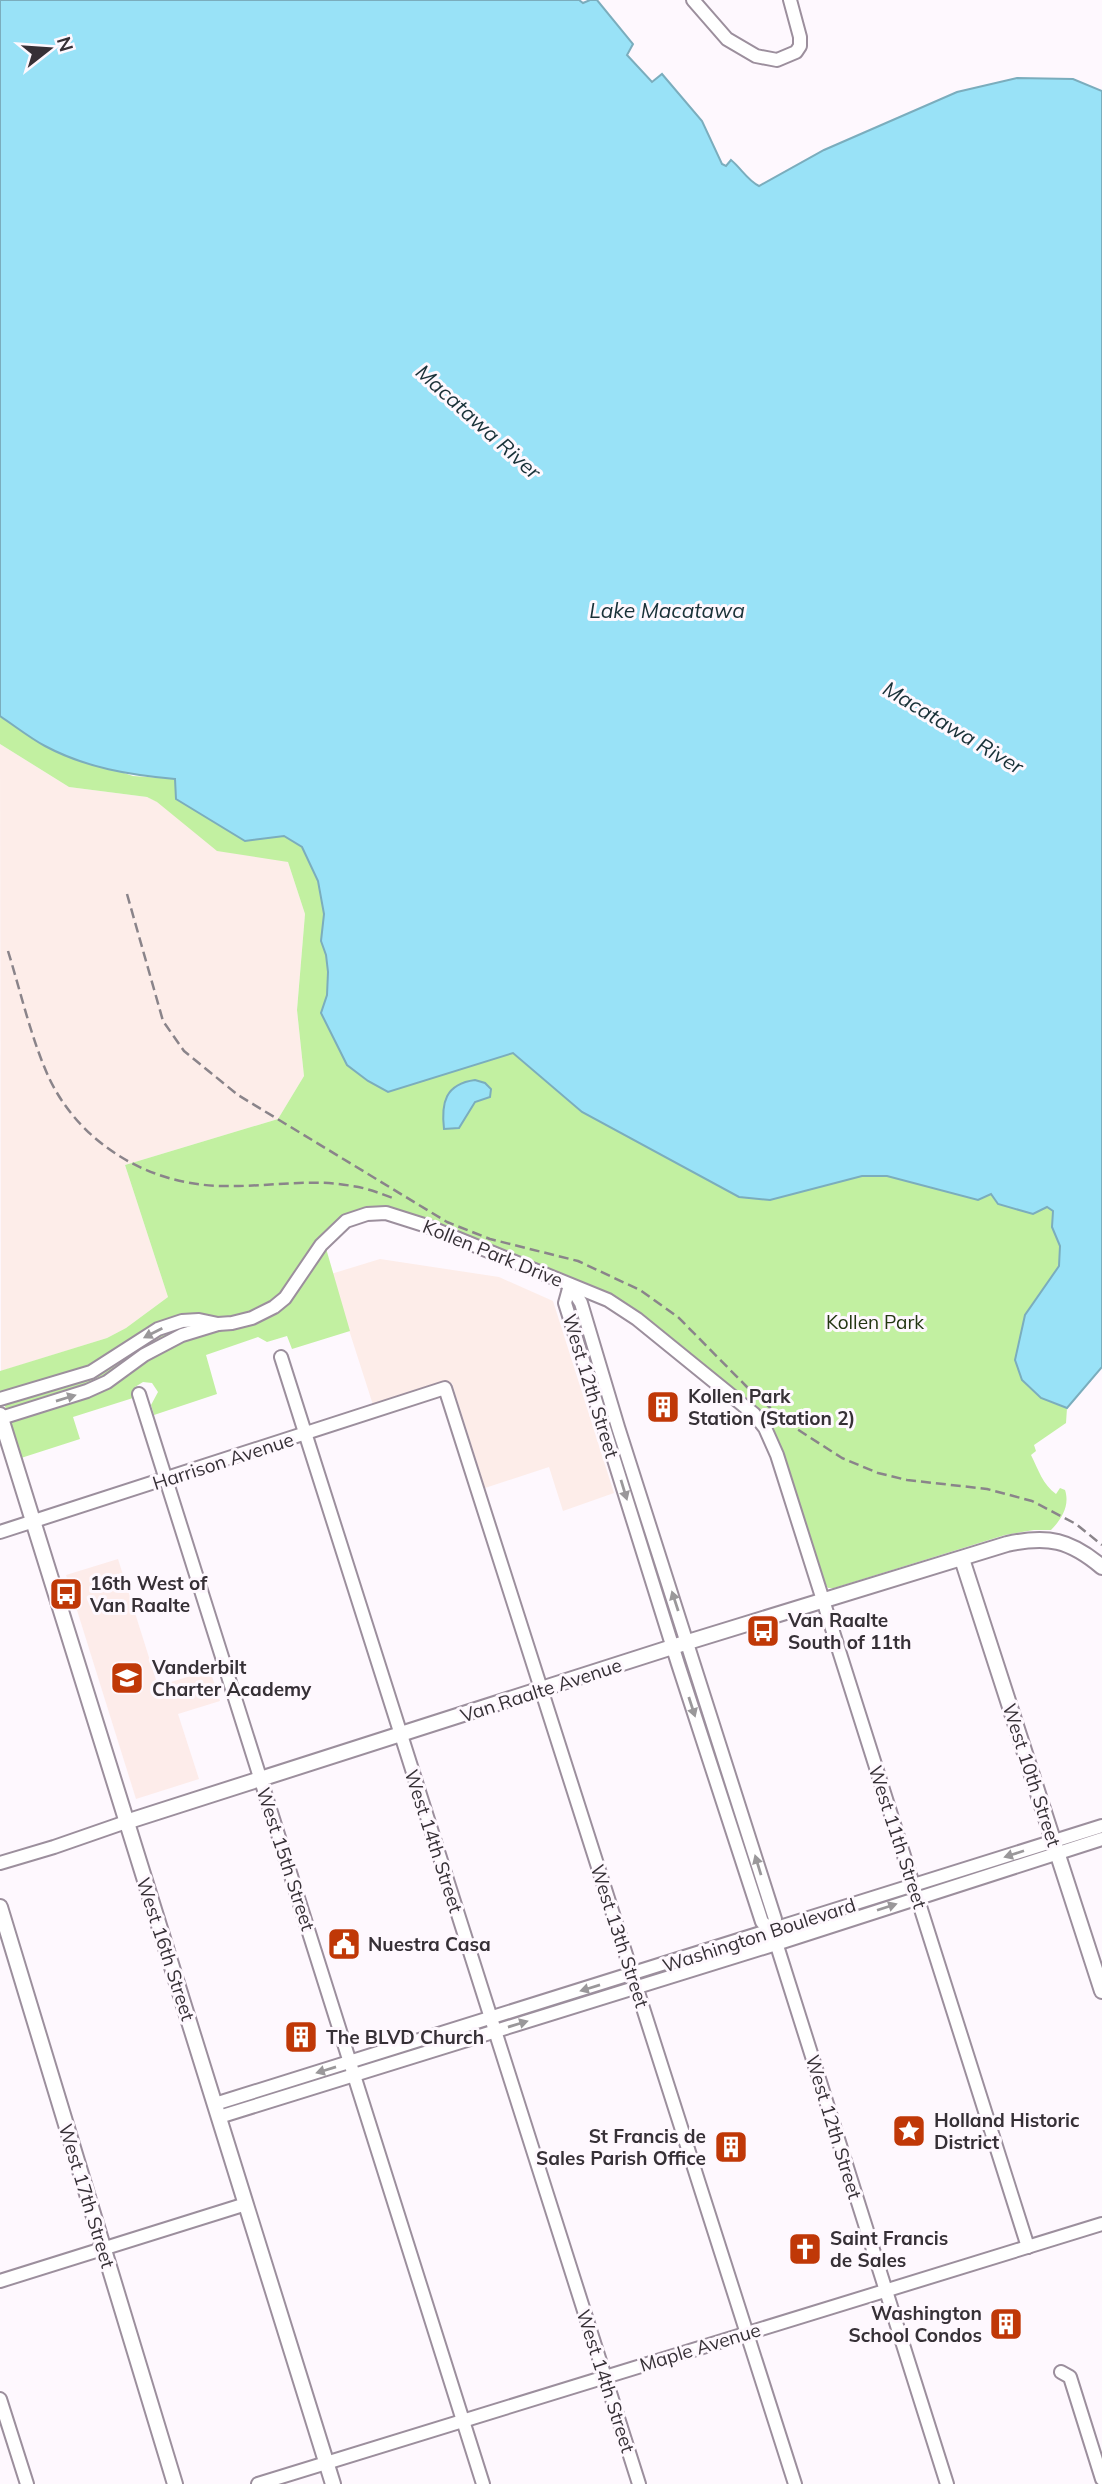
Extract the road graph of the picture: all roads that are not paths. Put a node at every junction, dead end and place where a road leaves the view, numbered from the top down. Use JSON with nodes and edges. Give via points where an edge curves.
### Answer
{"nodes":[{"id":1,"x":693,"y":0,"type":"edge"},
{"id":2,"x":790,"y":0,"type":"edge"},
{"id":3,"x":570,"y":1285,"type":"junction"},
{"id":4,"x":218,"y":1324,"type":"junction"},
{"id":5,"x":281,"y":1357,"type":"dead end"},
{"id":6,"x":445,"y":1388,"type":"joint"},
{"id":7,"x":139,"y":1394,"type":"dead end"},
{"id":8,"x":0,"y":1399,"type":"edge"},
{"id":9,"x":1,"y":1416,"type":"edge"},
{"id":10,"x":765,"y":1428,"type":"joint"},
{"id":11,"x":305,"y":1434,"type":"junction"},
{"id":12,"x":166,"y":1479,"type":"junction"},
{"id":13,"x":34,"y":1521,"type":"junction"},
{"id":14,"x":0,"y":1532,"type":"edge"},
{"id":15,"x":962,"y":1559,"type":"junction"},
{"id":16,"x":1102,"y":1567,"type":"edge"},
{"id":17,"x":823,"y":1602,"type":"junction"},
{"id":18,"x":688,"y":1642,"type":"junction"},
{"id":19,"x":673,"y":1647,"type":"junction"},
{"id":20,"x":541,"y":1691,"type":"junction"},
{"id":21,"x":400,"y":1735,"type":"junction"},
{"id":22,"x":260,"y":1779,"type":"junction"},
{"id":23,"x":126,"y":1822,"type":"junction"},
{"id":24,"x":1102,"y":1826,"type":"edge"},
{"id":25,"x":1102,"y":1839,"type":"edge"},
{"id":26,"x":1055,"y":1847,"type":"junction"},
{"id":27,"x":0,"y":1863,"type":"edge"},
{"id":28,"x":916,"y":1891,"type":"junction"},
{"id":29,"x":0,"y":1907,"type":"edge"},
{"id":30,"x":772,"y":1930,"type":"junction"},
{"id":31,"x":776,"y":1944,"type":"junction"},
{"id":32,"x":634,"y":1981,"type":"junction"},
{"id":33,"x":1102,"y":1991,"type":"edge"},
{"id":34,"x":491,"y":2018,"type":"junction"},
{"id":35,"x":495,"y":2031,"type":"junction"},
{"id":36,"x":352,"y":2069,"type":"junction"},
{"id":37,"x":217,"y":2110,"type":"junction"},
{"id":38,"x":246,"y":2204,"type":"junction"},
{"id":39,"x":1102,"y":2224,"type":"edge"},
{"id":40,"x":1028,"y":2247,"type":"junction"},
{"id":41,"x":103,"y":2248,"type":"junction"},
{"id":42,"x":0,"y":2281,"type":"edge"},
{"id":43,"x":885,"y":2291,"type":"junction"},
{"id":44,"x":747,"y":2332,"type":"junction"},
{"id":45,"x":1061,"y":2372,"type":"dead end"},
{"id":46,"x":605,"y":2377,"type":"junction"},
{"id":47,"x":0,"y":2399,"type":"edge"},
{"id":48,"x":463,"y":2420,"type":"junction"},
{"id":49,"x":326,"y":2461,"type":"junction"},
{"id":50,"x":1102,"y":2479,"type":"edge"},
{"id":51,"x":27,"y":2484,"type":"edge"},
{"id":52,"x":175,"y":2484,"type":"edge"},
{"id":53,"x":258,"y":2484,"type":"edge"},
{"id":54,"x":333,"y":2484,"type":"edge"},
{"id":55,"x":483,"y":2484,"type":"edge"},
{"id":56,"x":639,"y":2484,"type":"edge"},
{"id":57,"x":795,"y":2484,"type":"edge"},
{"id":58,"x":947,"y":2484,"type":"edge"}],
"edges":[{"from":1,"to":2,"type":"street","via":[[727,39],[756,56],[777,61],[800,46]]},
{"from":3,"to":4,"type":"street","name":"Kollen Park Drive","via":[[427,1226],[386,1213],[367,1214],[346,1221],[321,1245],[299,1280],[274,1307],[252,1318]]},
{"from":3,"to":10,"type":"street","name":"Kollen Park Drive","via":[[608,1300],[636,1319],[754,1414]]},
{"from":18,"to":3,"type":"street","name":"West 12th Street","one_way":true,"via":[[581,1303]]},
{"from":3,"to":19,"type":"street","name":"West 12th Street","one_way":true,"via":[[565,1303]]},
{"from":4,"to":8,"type":"street","name":"Kollen Park Drive","one_way":true,"via":[[182,1321],[158,1329],[91,1372]]},
{"from":9,"to":4,"type":"street","name":"Kollen Park Drive","one_way":true,"via":[[97,1387],[163,1344]]},
{"from":5,"to":11,"type":"street","name":"West 14th Street"},
{"from":6,"to":11,"type":"street","name":"Harrison Avenue"},
{"from":6,"to":20,"type":"street","name":"West 13th Street"},
{"from":7,"to":12,"type":"street","name":"West 15th Street"},
{"from":9,"to":13,"type":"street","name":"West 16th Street"},
{"from":10,"to":17,"type":"street","name":"West 11th Street"},
{"from":11,"to":12,"type":"street","name":"Harrison Avenue"},
{"from":11,"to":21,"type":"street","name":"West 14th Street"},
{"from":12,"to":13,"type":"street","name":"Harrison Avenue"},
{"from":12,"to":22,"type":"street","name":"West 15th Street"},
{"from":13,"to":14,"type":"street","name":"Harrison Avenue"},
{"from":13,"to":23,"type":"street","name":"West 16th Street"},
{"from":15,"to":16,"type":"street","name":"Van Raalte Avenue","via":[[1028,1539],[1050,1539],[1083,1552]]},
{"from":15,"to":17,"type":"street","name":"Van Raalte Avenue"},
{"from":15,"to":26,"type":"street","name":"West 10th Street"},
{"from":17,"to":18,"type":"street","name":"Van Raalte Avenue"},
{"from":17,"to":28,"type":"street","name":"West 11th Street"},
{"from":18,"to":19,"type":"street","name":"Van Raalte Avenue"},
{"from":30,"to":18,"type":"street","name":"West 12th Street","one_way":true,"via":[[775,1919]]},
{"from":19,"to":20,"type":"street","name":"Van Raalte Avenue"},
{"from":19,"to":30,"type":"street","name":"West 12th Street","one_way":true,"via":[[762,1922]]},
{"from":20,"to":21,"type":"street","name":"Van Raalte Avenue"},
{"from":20,"to":32,"type":"street","name":"West 13th Street"},
{"from":21,"to":22,"type":"street","name":"Van Raalte Avenue"},
{"from":21,"to":34,"type":"street","name":"West 14th Street"},
{"from":22,"to":23,"type":"street","name":"Van Raalte Avenue"},
{"from":22,"to":36,"type":"street","name":"West 15th Street"},
{"from":23,"to":27,"type":"street","name":"Van Raalte Avenue"},
{"from":23,"to":37,"type":"street","name":"West 16th Street"},
{"from":24,"to":26,"type":"street","name":"Washington Boulevard"},
{"from":25,"to":26,"type":"street","name":"Washington Boulevard"},
{"from":26,"to":28,"type":"street","name":"Washington Boulevard"},
{"from":26,"to":33,"type":"street","name":"West 10th Street"},
{"from":28,"to":30,"type":"street","name":"Washington Boulevard"},
{"from":31,"to":28,"type":"street","name":"Washington Boulevard","one_way":true},
{"from":28,"to":40,"type":"street","name":"West 11th Street"},
{"from":29,"to":41,"type":"street","name":"West 17th Street"},
{"from":30,"to":31,"type":"street","name":"West 12th Street"},
{"from":30,"to":32,"type":"street","name":"Washington Boulevard"},
{"from":31,"to":32,"type":"street","name":"Washington Boulevard"},
{"from":31,"to":43,"type":"street","name":"West 12th Street"},
{"from":32,"to":34,"type":"street","name":"Washington Boulevard","one_way":true},
{"from":35,"to":32,"type":"street","name":"Washington Boulevard","one_way":true},
{"from":32,"to":44,"type":"street","name":"West 13th Street"},
{"from":34,"to":35,"type":"street","name":"West 14th Street"},
{"from":34,"to":36,"type":"street","name":"Washington Boulevard"},
{"from":35,"to":36,"type":"street","name":"Washington Boulevard"},
{"from":35,"to":46,"type":"street","name":"West 14th Street"},
{"from":36,"to":37,"type":"street","name":"Washington Boulevard"},
{"from":36,"to":48,"type":"street","name":"West 15th Street"},
{"from":37,"to":38,"type":"street","name":"West 16th Street"},
{"from":38,"to":41,"type":"street"},
{"from":38,"to":49,"type":"street","name":"West 16th Street"},
{"from":39,"to":40,"type":"street","name":"Maple Avenue"},
{"from":40,"to":43,"type":"street","name":"Maple Avenue"},
{"from":41,"to":42,"type":"street"},
{"from":41,"to":52,"type":"street","name":"West 17th Street"},
{"from":43,"to":44,"type":"street","name":"Maple Avenue"},
{"from":43,"to":58,"type":"street","name":"West 12th Street"},
{"from":44,"to":46,"type":"street","name":"Maple Avenue"},
{"from":44,"to":57,"type":"street","name":"West 13th Street"},
{"from":45,"to":50,"type":"street","via":[[1070,2377]]},
{"from":46,"to":48,"type":"street","name":"Maple Avenue"},
{"from":46,"to":56,"type":"street","name":"West 14th Street"},
{"from":47,"to":51,"type":"street"},
{"from":48,"to":49,"type":"street","name":"Maple Avenue"},
{"from":48,"to":55,"type":"street","name":"West 15th Street"},
{"from":49,"to":53,"type":"street","name":"Maple Avenue"},
{"from":49,"to":54,"type":"street","name":"West 16th Street"}]}
